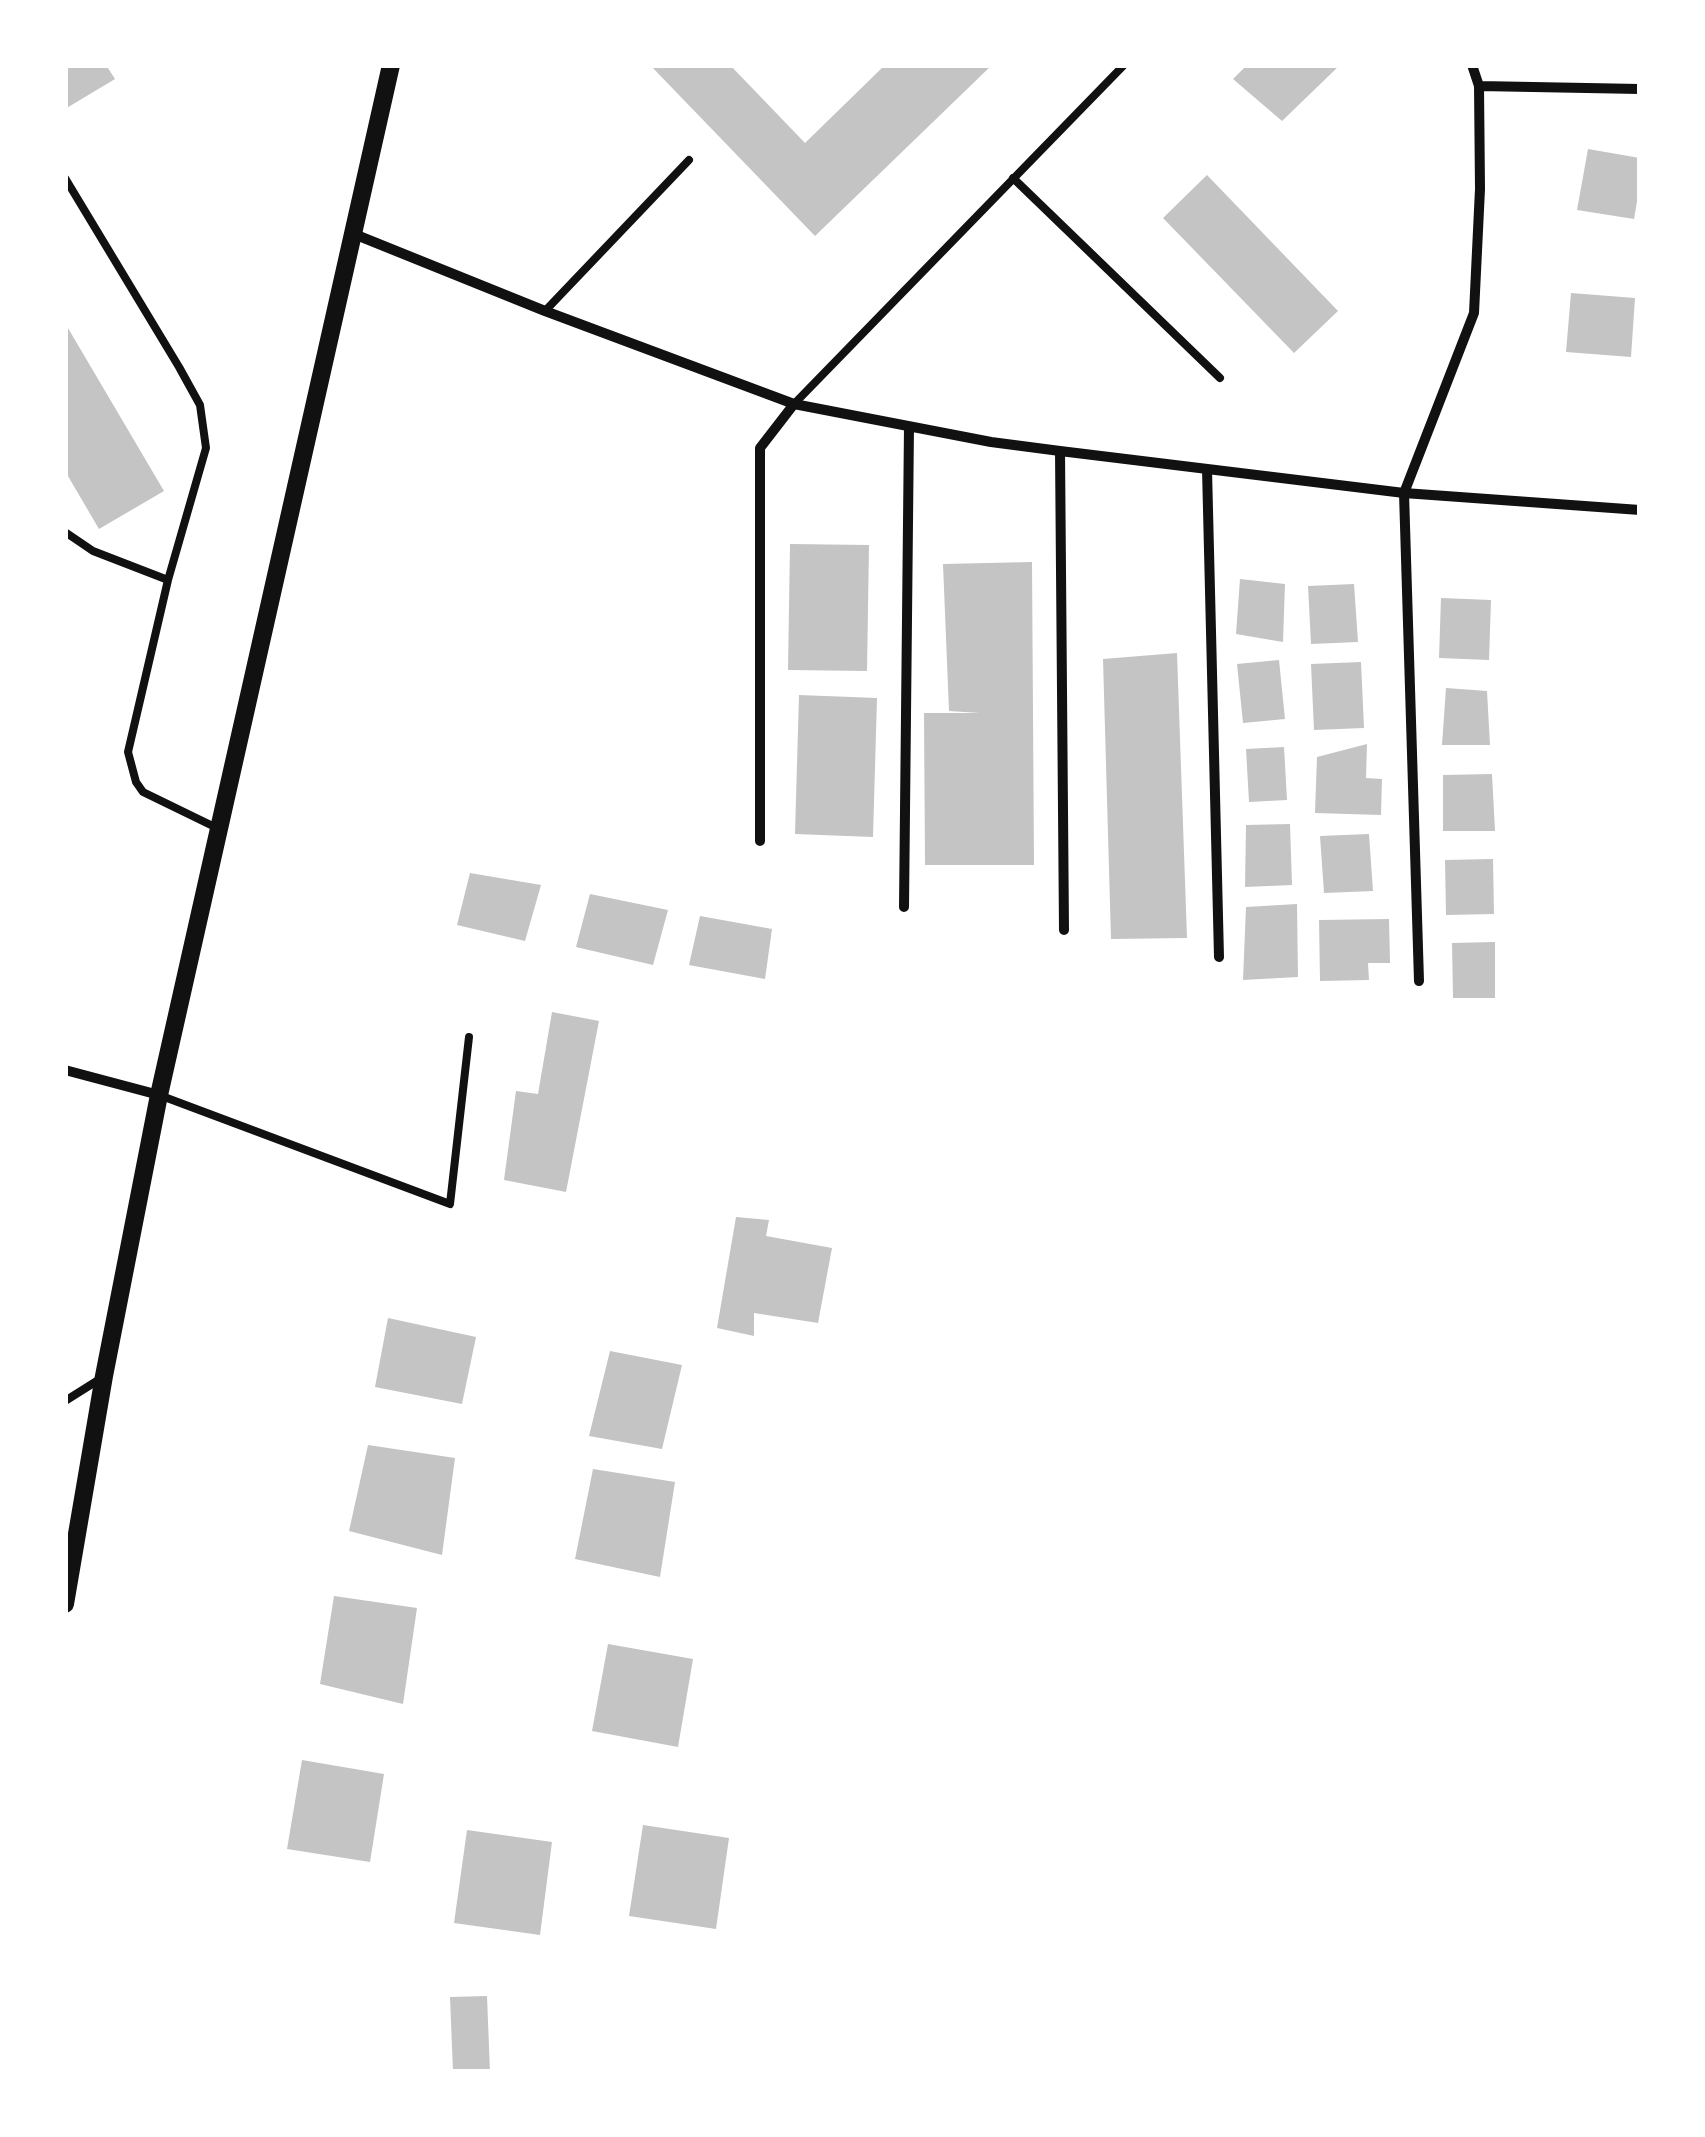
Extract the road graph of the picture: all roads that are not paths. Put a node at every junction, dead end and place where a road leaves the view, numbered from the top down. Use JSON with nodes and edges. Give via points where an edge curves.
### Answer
{"nodes":[{"id":1,"x":391,"y":65,"type":"edge"},
{"id":2,"x":1124,"y":65,"type":"edge"},
{"id":3,"x":1472,"y":65,"type":"edge"},
{"id":4,"x":1479,"y":86,"type":"junction"},
{"id":5,"x":1640,"y":90,"type":"edge"},
{"id":6,"x":689,"y":160,"type":"dead end"},
{"id":7,"x":65,"y":178,"type":"edge"},
{"id":8,"x":1013,"y":178,"type":"junction"},
{"id":9,"x":354,"y":234,"type":"junction"},
{"id":10,"x":545,"y":311,"type":"junction"},
{"id":11,"x":1220,"y":378,"type":"dead end"},
{"id":12,"x":794,"y":404,"type":"junction"},
{"id":13,"x":909,"y":426,"type":"junction"},
{"id":14,"x":1060,"y":451,"type":"junction"},
{"id":15,"x":1208,"y":468,"type":"junction"},
{"id":16,"x":1404,"y":493,"type":"junction"},
{"id":17,"x":1640,"y":510,"type":"edge"},
{"id":18,"x":65,"y":532,"type":"edge"},
{"id":19,"x":168,"y":580,"type":"junction"},
{"id":20,"x":219,"y":829,"type":"junction"},
{"id":21,"x":760,"y":841,"type":"dead end"},
{"id":22,"x":904,"y":907,"type":"dead end"},
{"id":23,"x":1064,"y":930,"type":"dead end"},
{"id":24,"x":1219,"y":957,"type":"dead end"},
{"id":25,"x":1419,"y":981,"type":"dead end"},
{"id":26,"x":469,"y":1037,"type":"dead end"},
{"id":27,"x":65,"y":1070,"type":"edge"},
{"id":28,"x":159,"y":1095,"type":"junction"},
{"id":29,"x":104,"y":1376,"type":"junction"},
{"id":30,"x":65,"y":1401,"type":"edge"},
{"id":31,"x":65,"y":1604,"type":"edge"}],
"edges":[{"from":1,"to":9,"type":"street"},
{"from":2,"to":8,"type":"lane"},
{"from":3,"to":4,"type":"street"},
{"from":4,"to":5,"type":"street"},
{"from":4,"to":16,"type":"street","via":[[1474,313]]},
{"from":6,"to":10,"type":"lane"},
{"from":7,"to":19,"type":"lane","via":[[200,406],[206,448]]},
{"from":8,"to":11,"type":"lane"},
{"from":8,"to":12,"type":"lane"},
{"from":9,"to":10,"type":"street"},
{"from":9,"to":20,"type":"street"},
{"from":10,"to":12,"type":"street"},
{"from":12,"to":13,"type":"street"},
{"from":12,"to":21,"type":"street","via":[[760,448]]},
{"from":13,"to":14,"type":"street"},
{"from":13,"to":22,"type":"street"},
{"from":14,"to":15,"type":"street"},
{"from":14,"to":23,"type":"street"},
{"from":15,"to":16,"type":"street"},
{"from":15,"to":24,"type":"street"},
{"from":16,"to":17,"type":"street"},
{"from":16,"to":25,"type":"street"},
{"from":18,"to":19,"type":"lane"},
{"from":19,"to":20,"type":"lane","via":[[128,752],[143,792]]},
{"from":20,"to":28,"type":"street"},
{"from":26,"to":28,"type":"lane","via":[[450,1204]]},
{"from":27,"to":28,"type":"street"},
{"from":28,"to":29,"type":"street"},
{"from":29,"to":30,"type":"lane"},
{"from":29,"to":31,"type":"street"}]}
